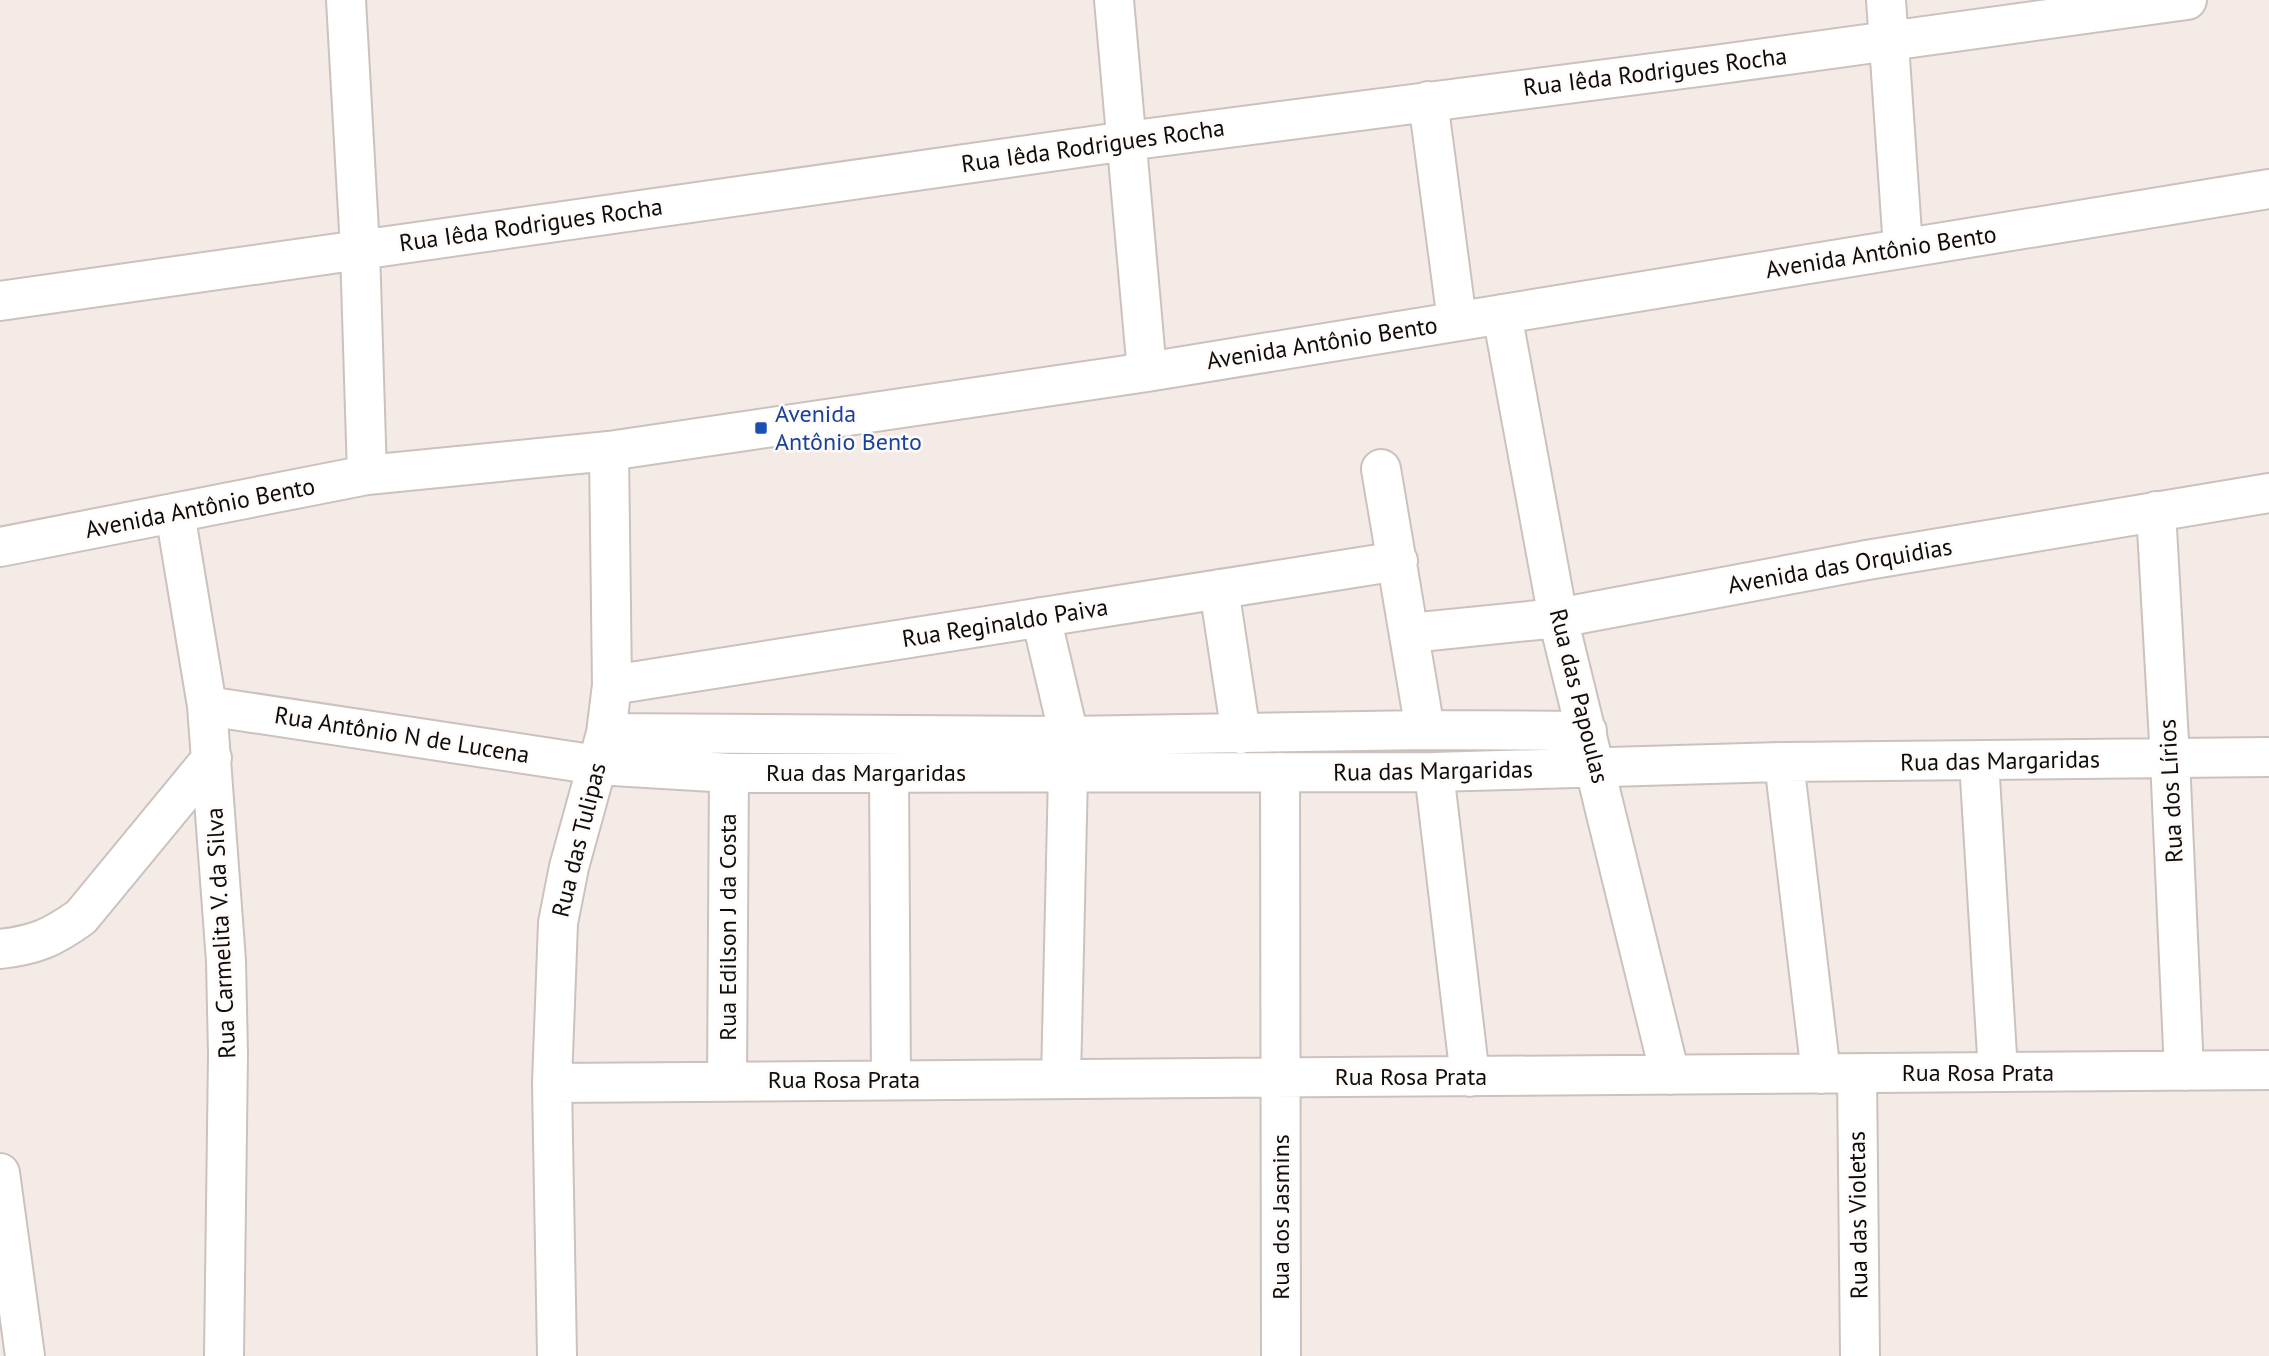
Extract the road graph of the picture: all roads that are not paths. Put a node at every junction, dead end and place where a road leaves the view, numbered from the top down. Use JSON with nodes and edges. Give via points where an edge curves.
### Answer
{"nodes":[{"id":1,"x":346,"y":0,"type":"edge"},
{"id":2,"x":1114,"y":0,"type":"edge"},
{"id":3,"x":1886,"y":0,"type":"edge"},
{"id":4,"x":2187,"y":0,"type":"edge"},
{"id":5,"x":1890,"y":41,"type":"junction"},
{"id":6,"x":1428,"y":101,"type":"junction"},
{"id":7,"x":1127,"y":141,"type":"junction"},
{"id":8,"x":2269,"y":189,"type":"edge"},
{"id":9,"x":360,"y":248,"type":"junction"},
{"id":10,"x":1903,"y":248,"type":"junction"},
{"id":11,"x":0,"y":301,"type":"edge"},
{"id":12,"x":1502,"y":314,"type":"junction"},
{"id":13,"x":1457,"y":321,"type":"junction"},
{"id":14,"x":1146,"y":372,"type":"junction"},
{"id":15,"x":609,"y":451,"type":"junction"},
{"id":16,"x":1381,"y":469,"type":"dead end"},
{"id":17,"x":367,"y":475,"type":"junction"},
{"id":18,"x":2269,"y":493,"type":"edge"},
{"id":19,"x":2156,"y":511,"type":"junction"},
{"id":20,"x":175,"y":513,"type":"junction"},
{"id":21,"x":0,"y":547,"type":"edge"},
{"id":22,"x":1398,"y":561,"type":"junction"},
{"id":23,"x":1219,"y":589,"type":"junction"},
{"id":24,"x":1041,"y":617,"type":"junction"},
{"id":25,"x":1558,"y":618,"type":"junction"},
{"id":26,"x":1410,"y":633,"type":"junction"},
{"id":27,"x":612,"y":685,"type":"junction"},
{"id":28,"x":207,"y":706,"type":"junction"},
{"id":29,"x":1425,"y":730,"type":"junction"},
{"id":30,"x":1587,"y":731,"type":"junction"},
{"id":31,"x":1241,"y":734,"type":"junction"},
{"id":32,"x":601,"y":749,"type":"junction"},
{"id":33,"x":1069,"y":755,"type":"junction"},
{"id":34,"x":2269,"y":757,"type":"edge"},
{"id":35,"x":212,"y":758,"type":"junction"},
{"id":36,"x":2170,"y":759,"type":"junction"},
{"id":37,"x":1979,"y":761,"type":"junction"},
{"id":38,"x":1784,"y":762,"type":"junction"},
{"id":39,"x":1597,"y":769,"type":"junction"},
{"id":40,"x":1280,"y":772,"type":"junction"},
{"id":41,"x":1434,"y":772,"type":"junction"},
{"id":42,"x":729,"y":773,"type":"junction"},
{"id":43,"x":889,"y":774,"type":"junction"},
{"id":44,"x":0,"y":949,"type":"edge"},
{"id":45,"x":2269,"y":1070,"type":"edge"},
{"id":46,"x":2184,"y":1071,"type":"junction"},
{"id":47,"x":1998,"y":1072,"type":"junction"},
{"id":48,"x":1839,"y":1074,"type":"junction"},
{"id":49,"x":1670,"y":1075,"type":"junction"},
{"id":50,"x":1280,"y":1077,"type":"junction"},
{"id":51,"x":1470,"y":1077,"type":"junction"},
{"id":52,"x":1061,"y":1079,"type":"junction"},
{"id":53,"x":891,"y":1080,"type":"junction"},
{"id":54,"x":727,"y":1081,"type":"junction"},
{"id":55,"x":552,"y":1083,"type":"junction"},
{"id":56,"x":0,"y":1173,"type":"edge"},
{"id":57,"x":25,"y":1356,"type":"edge"},
{"id":58,"x":224,"y":1356,"type":"edge"},
{"id":59,"x":557,"y":1356,"type":"edge"},
{"id":60,"x":1281,"y":1356,"type":"edge"},
{"id":61,"x":1860,"y":1356,"type":"edge"}],
"edges":[{"from":1,"to":9,"type":"street"},
{"from":2,"to":7,"type":"street"},
{"from":3,"to":5,"type":"street"},
{"from":4,"to":5,"type":"street","name":"Rua Iêda Rodrigues Rocha"},
{"from":5,"to":6,"type":"street","name":"Rua Iêda Rodrigues Rocha"},
{"from":5,"to":10,"type":"street"},
{"from":6,"to":7,"type":"street","name":"Rua Iêda Rodrigues Rocha"},
{"from":6,"to":13,"type":"street"},
{"from":7,"to":9,"type":"street","name":"Rua Iêda Rodrigues Rocha"},
{"from":7,"to":14,"type":"street"},
{"from":8,"to":10,"type":"street","name":"Avenida Antônio Bento"},
{"from":9,"to":11,"type":"street","name":"Rua Iêda Rodrigues Rocha"},
{"from":9,"to":17,"type":"street"},
{"from":10,"to":12,"type":"street","name":"Avenida Antônio Bento"},
{"from":12,"to":13,"type":"street","name":"Avenida Antônio Bento"},
{"from":12,"to":25,"type":"street","name":"Rua das Papoulas"},
{"from":13,"to":14,"type":"street","name":"Avenida Antônio Bento"},
{"from":14,"to":15,"type":"street","name":"Avenida Antônio Bento"},
{"from":15,"to":17,"type":"street","name":"Avenida Antônio Bento"},
{"from":15,"to":27,"type":"street","name":"Rua das Tulipas"},
{"from":16,"to":22,"type":"street"},
{"from":17,"to":20,"type":"street","name":"Avenida Antônio Bento"},
{"from":18,"to":19,"type":"street","name":"Avenida das Orquidias"},
{"from":19,"to":25,"type":"street","name":"Avenida das Orquidias"},
{"from":19,"to":36,"type":"street","name":"Rua dos Lírios"},
{"from":20,"to":21,"type":"street","name":"Avenida Antônio Bento"},
{"from":20,"to":28,"type":"street","name":"Rua Carmelita V. da Silva"},
{"from":22,"to":23,"type":"street","name":"Rua Reginaldo Paiva"},
{"from":22,"to":26,"type":"street"},
{"from":23,"to":24,"type":"street","name":"Rua Reginaldo Paiva"},
{"from":23,"to":31,"type":"street"},
{"from":24,"to":27,"type":"street","name":"Rua Reginaldo Paiva"},
{"from":24,"to":33,"type":"street"},
{"from":25,"to":26,"type":"street","name":"Avenida das Orquidias"},
{"from":25,"to":30,"type":"street","name":"Rua das Papoulas"},
{"from":26,"to":29,"type":"street"},
{"from":27,"to":32,"type":"street","name":"Rua das Tulipas"},
{"from":28,"to":32,"type":"street","name":"Rua Antônio N de Lucena"},
{"from":28,"to":35,"type":"street","name":"Rua Carmelita V. da Silva"},
{"from":29,"to":30,"type":"street","name":"Rua das Margaridas"},
{"from":29,"to":31,"type":"street","name":"Rua das Margaridas"},
{"from":30,"to":39,"type":"street","name":"Rua das Papoulas"},
{"from":31,"to":33,"type":"street","name":"Rua das Margaridas"},
{"from":32,"to":33,"type":"street","name":"Rua das Margaridas"},
{"from":32,"to":42,"type":"street","name":"Rua das Margaridas"},
{"from":32,"to":55,"type":"street","name":"Rua das Tulipas","via":[[558,923]]},
{"from":33,"to":40,"type":"street","name":"Rua das Margaridas"},
{"from":33,"to":43,"type":"street","name":"Rua das Margaridas"},
{"from":33,"to":52,"type":"street"},
{"from":34,"to":36,"type":"street","name":"Rua das Margaridas"},
{"from":35,"to":44,"type":"street","via":[[81,917],[55,935]]},
{"from":35,"to":58,"type":"street","name":"Rua Carmelita V. da Silva","via":[[228,1054]]},
{"from":36,"to":37,"type":"street","name":"Rua das Margaridas"},
{"from":36,"to":46,"type":"street","name":"Rua dos Lírios"},
{"from":37,"to":38,"type":"street","name":"Rua das Margaridas"},
{"from":37,"to":47,"type":"street"},
{"from":38,"to":39,"type":"street","name":"Rua das Margaridas"},
{"from":38,"to":48,"type":"street","name":"Rua das Violetas"},
{"from":39,"to":41,"type":"street","name":"Rua das Margaridas"},
{"from":39,"to":49,"type":"street","name":"Rua das Papoulas"},
{"from":40,"to":41,"type":"street","name":"Rua das Margaridas"},
{"from":40,"to":50,"type":"street"},
{"from":41,"to":51,"type":"street"},
{"from":42,"to":43,"type":"street","name":"Rua das Margaridas"},
{"from":42,"to":54,"type":"street","name":"Rua Edilson J da Costa"},
{"from":43,"to":53,"type":"street"},
{"from":45,"to":46,"type":"street","name":"Rua Rosa Prata"},
{"from":46,"to":47,"type":"street","name":"Rua Rosa Prata"},
{"from":47,"to":48,"type":"street","name":"Rua Rosa Prata"},
{"from":48,"to":49,"type":"street","name":"Rua Rosa Prata"},
{"from":48,"to":61,"type":"street","name":"Rua das Violetas"},
{"from":49,"to":51,"type":"street","name":"Rua Rosa Prata"},
{"from":50,"to":51,"type":"street","name":"Rua Rosa Prata"},
{"from":50,"to":52,"type":"street","name":"Rua Rosa Prata"},
{"from":50,"to":60,"type":"street","name":"Rua dos Jasmins"},
{"from":52,"to":53,"type":"street","name":"Rua Rosa Prata"},
{"from":53,"to":54,"type":"street","name":"Rua Rosa Prata"},
{"from":54,"to":55,"type":"street","name":"Rua Rosa Prata"},
{"from":55,"to":59,"type":"street","name":"Rua das Tulipas"},
{"from":56,"to":57,"type":"street"}]}
